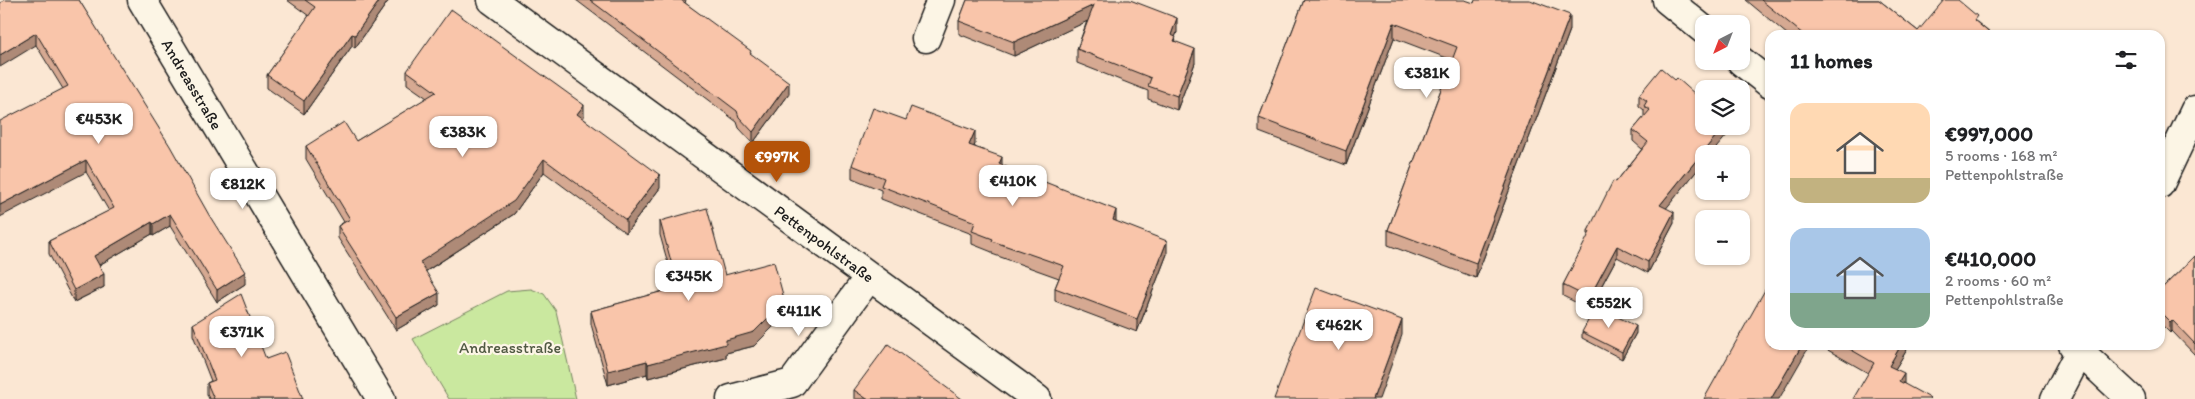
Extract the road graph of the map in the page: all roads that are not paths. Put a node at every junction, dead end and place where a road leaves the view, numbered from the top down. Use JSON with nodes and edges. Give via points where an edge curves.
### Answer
{"nodes":[{"id":1,"x":142,"y":0,"type":"edge"},
{"id":2,"x":492,"y":0,"type":"edge"},
{"id":3,"x":941,"y":0,"type":"edge"},
{"id":4,"x":1667,"y":0,"type":"edge"},
{"id":5,"x":1695,"y":23,"type":"edge"},
{"id":6,"x":926,"y":38,"type":"dead end"},
{"id":7,"x":1750,"y":68,"type":"edge"},
{"id":8,"x":1765,"y":80,"type":"edge"},
{"id":9,"x":2195,"y":110,"type":"edge"},
{"id":10,"x":2165,"y":173,"type":"edge"},
{"id":11,"x":869,"y":277,"type":"junction"},
{"id":12,"x":2078,"y":350,"type":"edge"},
{"id":13,"x":2082,"y":350,"type":"edge"},
{"id":14,"x":796,"y":391,"type":"edge"},
{"id":15,"x":380,"y":399,"type":"edge"},
{"id":16,"x":732,"y":399,"type":"edge"},
{"id":17,"x":1037,"y":399,"type":"edge"},
{"id":18,"x":2055,"y":399,"type":"edge"},
{"id":19,"x":2131,"y":399,"type":"edge"}],
"edges":[{"from":1,"to":15,"type":"street","name":"Andreasstraße"},
{"from":2,"to":11,"type":"street","name":"Pettenpohlstraße"},
{"from":3,"to":6,"type":"street"},
{"from":4,"to":5,"type":"street"},
{"from":7,"to":8,"type":"street"},
{"from":9,"to":10,"type":"street"},
{"from":11,"to":14,"type":"street"},
{"from":11,"to":17,"type":"street","name":"Pettenpohlstraße"},
{"from":12,"to":18,"type":"street"},
{"from":13,"to":19,"type":"street"},
{"from":14,"to":16,"type":"street"}]}
